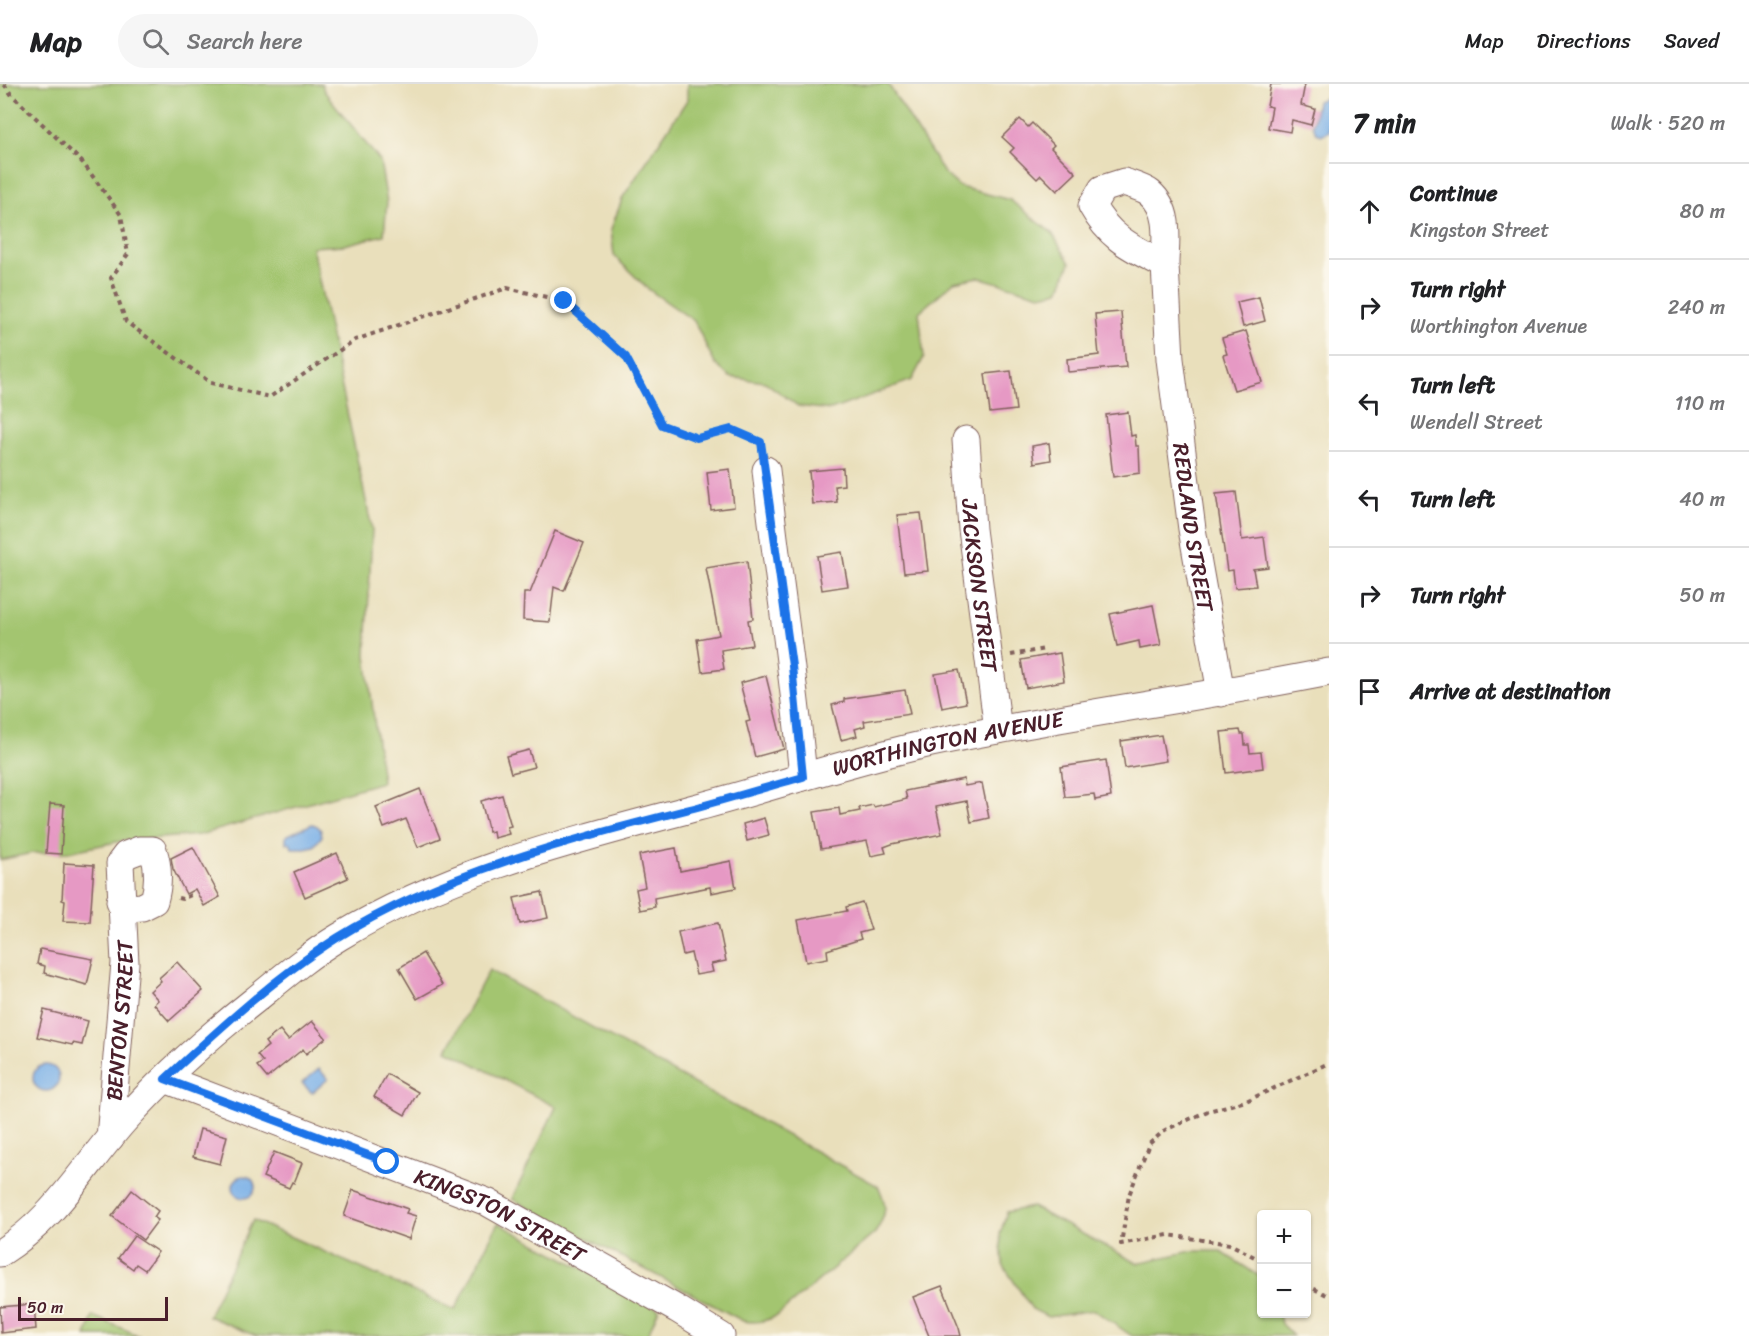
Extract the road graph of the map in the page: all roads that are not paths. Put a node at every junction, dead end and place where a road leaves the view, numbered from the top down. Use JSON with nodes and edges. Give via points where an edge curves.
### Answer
{"nodes":[{"id":1,"x":1165,"y":266,"type":"dead end"},
{"id":2,"x":966,"y":440,"type":"dead end"},
{"id":3,"x":766,"y":470,"type":"road end"},
{"id":4,"x":1329,"y":672,"type":"edge"},
{"id":5,"x":1221,"y":693,"type":"junction"},
{"id":6,"x":998,"y":730,"type":"junction"},
{"id":7,"x":803,"y":777,"type":"junction"},
{"id":8,"x":120,"y":901,"type":"dead end"},
{"id":9,"x":165,"y":1079,"type":"junction"},
{"id":10,"x":110,"y":1138,"type":"junction"},
{"id":11,"x":0,"y":1253,"type":"edge"},
{"id":12,"x":721,"y":1336,"type":"edge"}],
"edges":[{"from":1,"to":5,"type":"street","name":"REDLAND STREET","via":[[1170,359],[1192,529]]},
{"from":2,"to":6,"type":"street","name":"JACKSON STREET","via":[[972,529]]},
{"from":3,"to":7,"type":"street"},
{"from":4,"to":5,"type":"street","name":"WORTHINGTON AVENUE"},
{"from":5,"to":6,"type":"street","name":"WORTHINGTON AVENUE"},
{"from":6,"to":7,"type":"street","name":"WORTHINGTON AVENUE"},
{"from":7,"to":9,"type":"street","name":"WORTHINGTON AVENUE","via":[[592,834],[410,899],[338,938],[285,975]]},
{"from":8,"to":10,"type":"street","name":"BENTON STREET","via":[[125,963]]},
{"from":9,"to":10,"type":"street","name":"WORTHINGTON AVENUE"},
{"from":9,"to":12,"type":"street","name":"KINGSTON STREET","via":[[487,1202]]},
{"from":10,"to":11,"type":"street","name":"WORTHINGTON AVENUE","via":[[61,1201]]}]}
